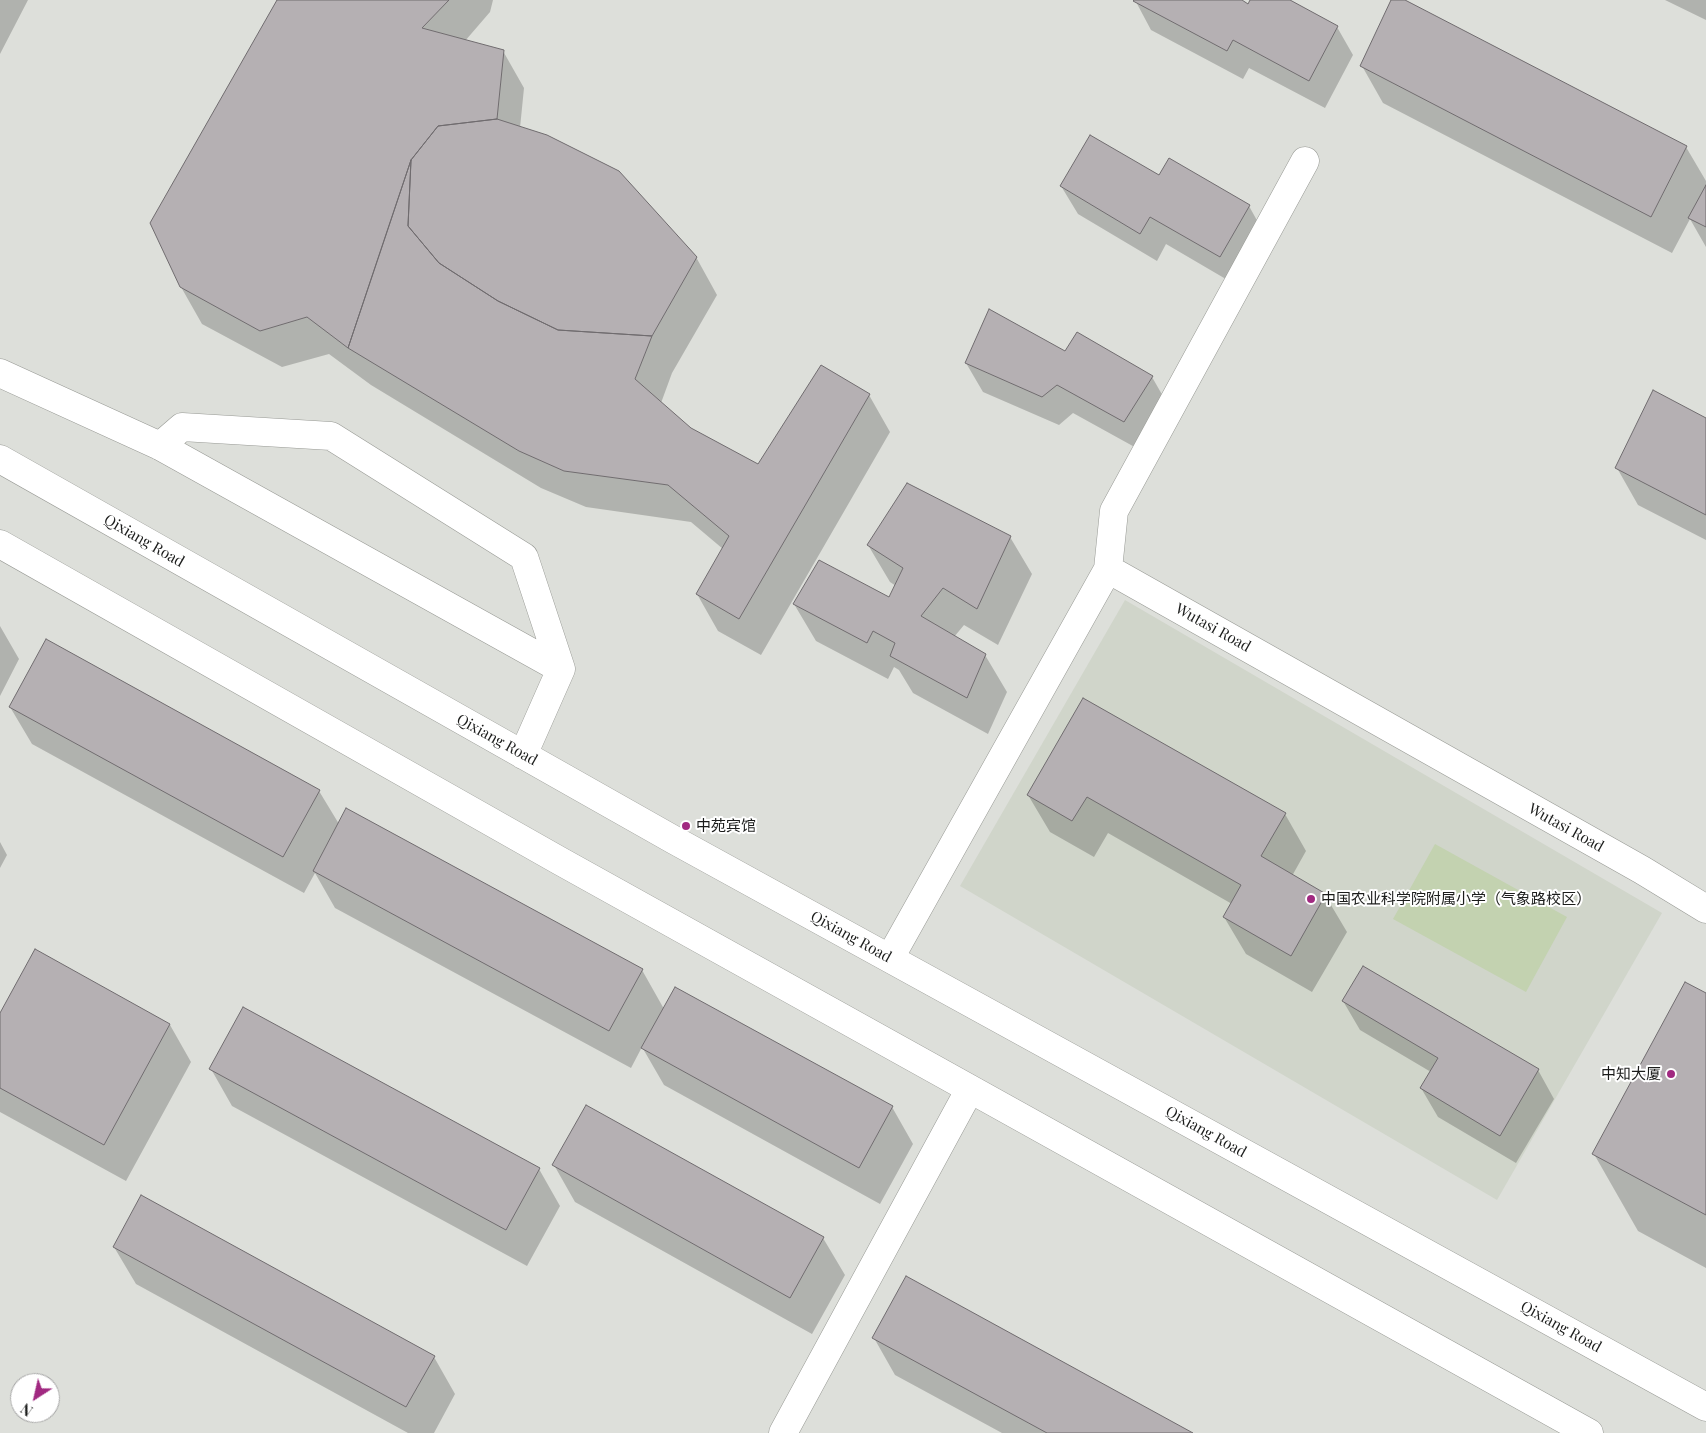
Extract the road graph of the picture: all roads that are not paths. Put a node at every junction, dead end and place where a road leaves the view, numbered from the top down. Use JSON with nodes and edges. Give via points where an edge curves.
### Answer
{"nodes":[{"id":1,"x":1305,"y":161,"type":"dead end"},
{"id":2,"x":0,"y":373,"type":"edge"},
{"id":3,"x":160,"y":446,"type":"junction"},
{"id":4,"x":0,"y":459,"type":"edge"},
{"id":5,"x":0,"y":544,"type":"edge"},
{"id":6,"x":1108,"y":569,"type":"junction"},
{"id":7,"x":560,"y":669,"type":"junction"},
{"id":8,"x":523,"y":755,"type":"junction"},
{"id":9,"x":1706,"y":909,"type":"edge"},
{"id":10,"x":890,"y":958,"type":"junction"},
{"id":11,"x":970,"y":1089,"type":"junction"},
{"id":12,"x":1706,"y":1408,"type":"edge"},
{"id":13,"x":783,"y":1433,"type":"edge"},
{"id":14,"x":1589,"y":1433,"type":"edge"}],
"edges":[{"from":1,"to":6,"type":"street","via":[[1114,511]]},
{"from":2,"to":3,"type":"street"},
{"from":3,"to":7,"type":"street"},
{"from":3,"to":7,"type":"street","via":[[182,427],[331,436],[524,557]]},
{"from":4,"to":8,"type":"street","name":"Qixiang Road"},
{"from":5,"to":11,"type":"street","via":[[560,862]]},
{"from":6,"to":9,"type":"street","name":"Wutasi Road"},
{"from":6,"to":10,"type":"street"},
{"from":7,"to":8,"type":"street"},
{"from":8,"to":10,"type":"street","name":"Qixiang Road"},
{"from":10,"to":12,"type":"street","name":"Qixiang Road"},
{"from":11,"to":13,"type":"street"},
{"from":11,"to":14,"type":"street"}]}
